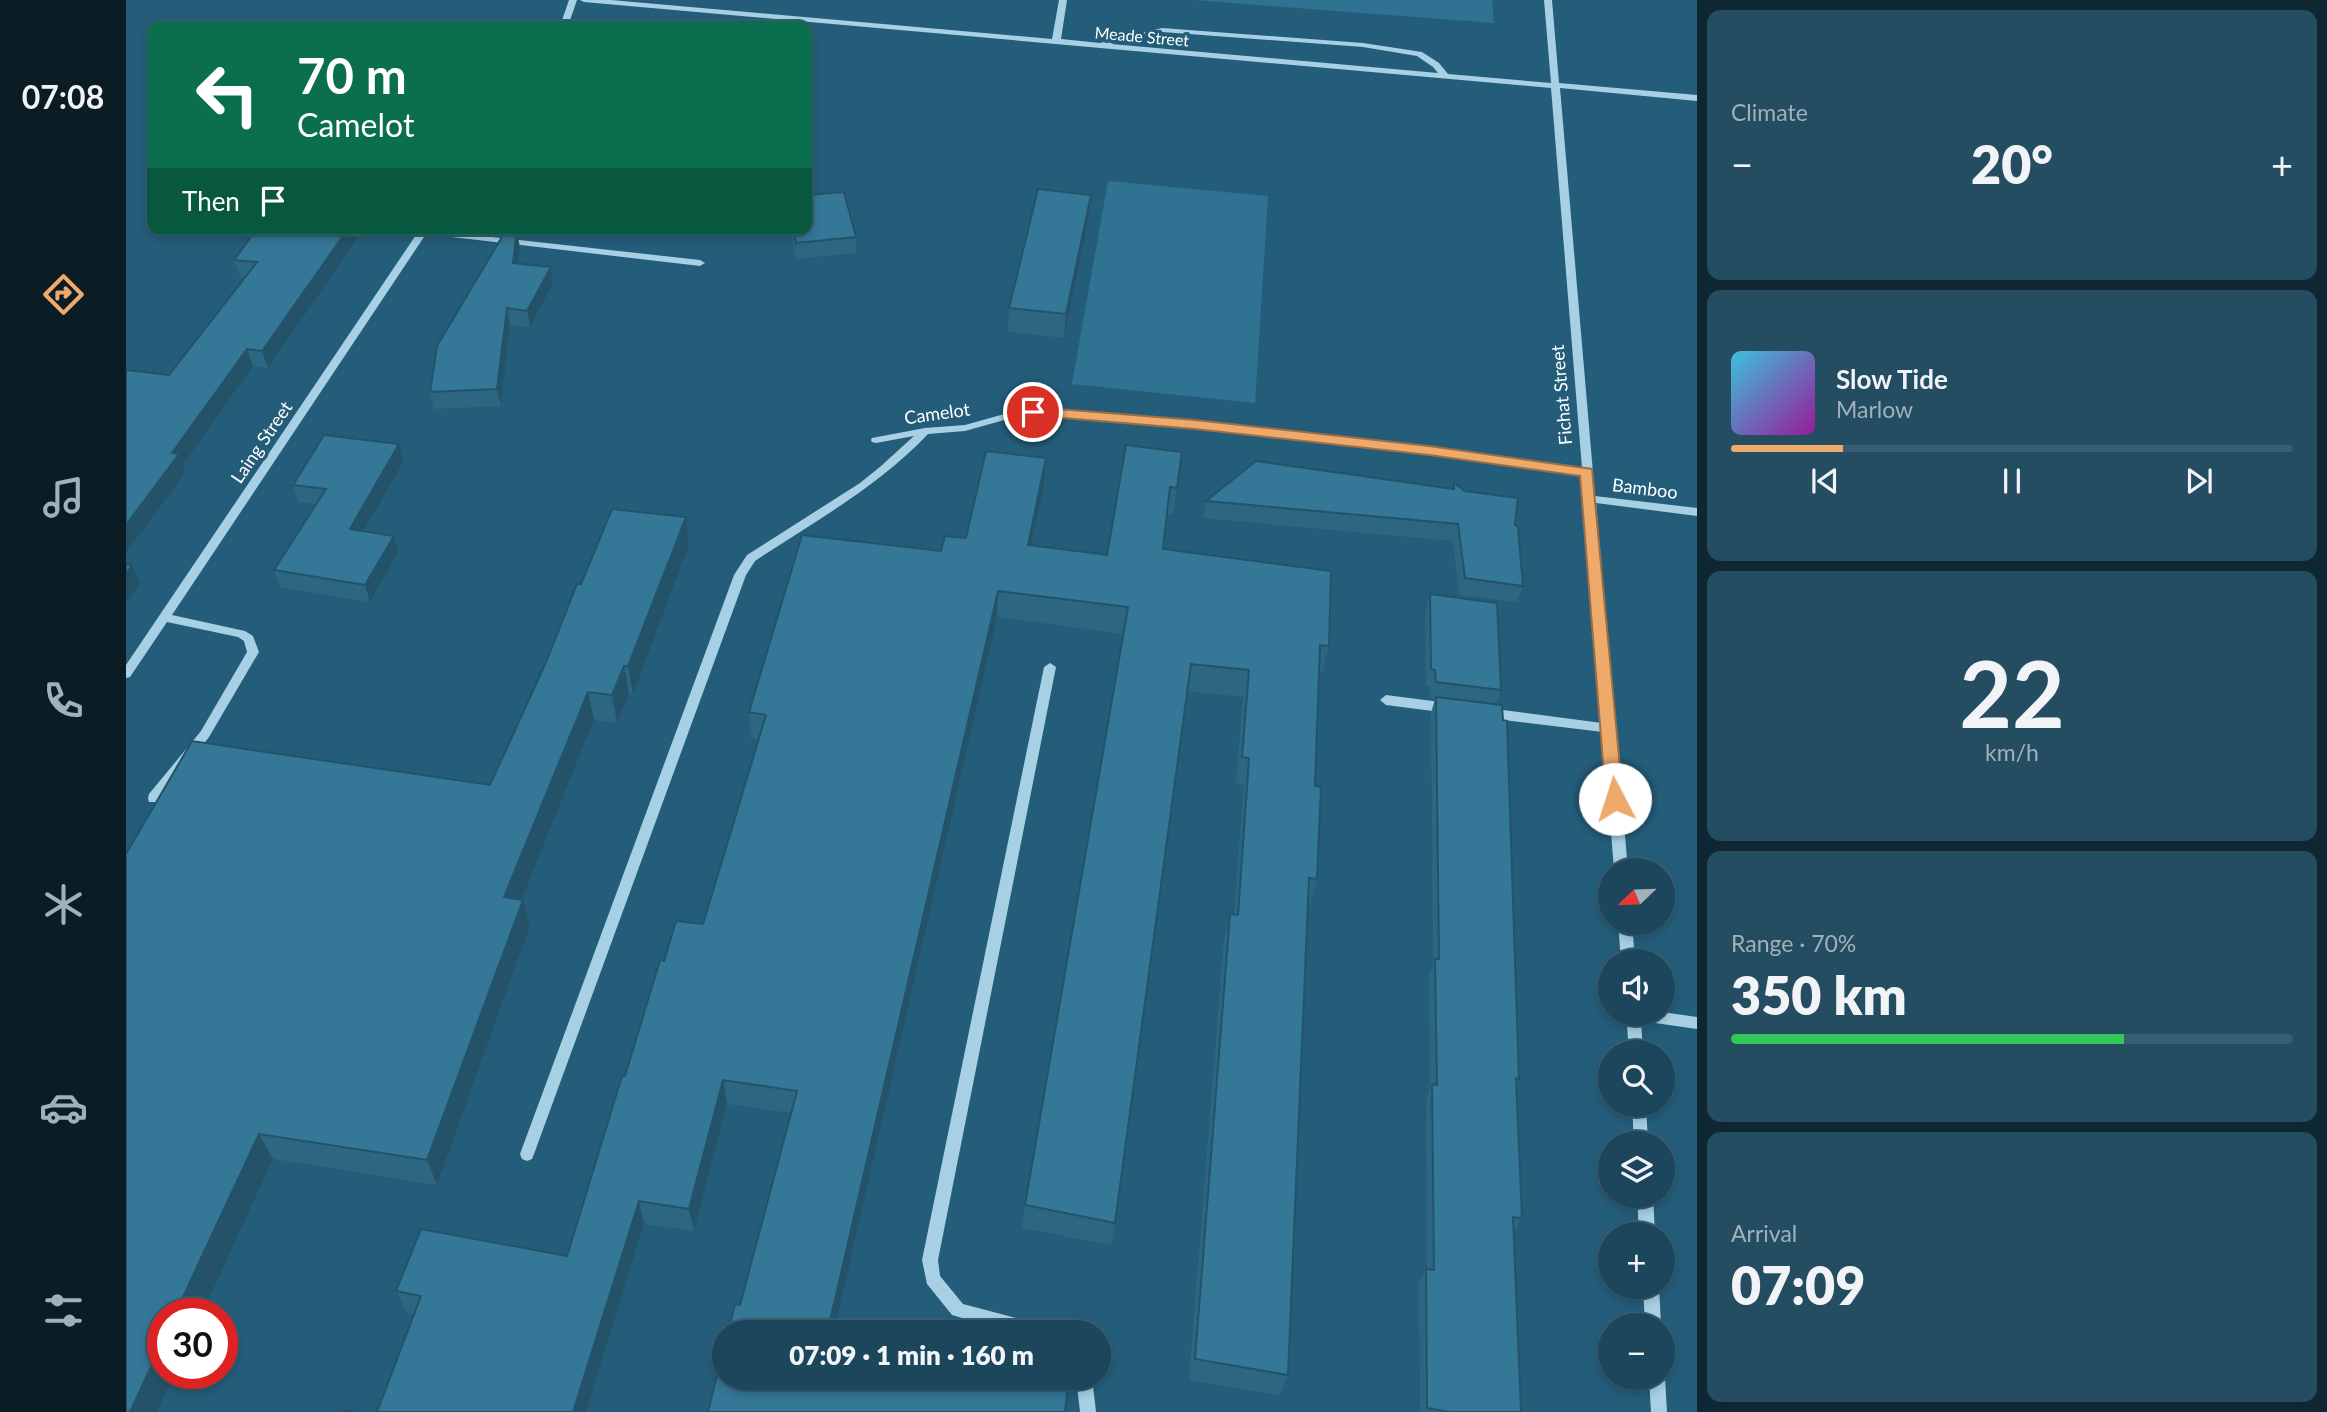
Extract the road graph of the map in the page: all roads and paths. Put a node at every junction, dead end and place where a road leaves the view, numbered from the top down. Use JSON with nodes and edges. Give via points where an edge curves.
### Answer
{"nodes":[{"id":1,"x":573,"y":0,"type":"edge"},
{"id":2,"x":584,"y":0,"type":"edge"},
{"id":3,"x":1063,"y":0,"type":"edge"},
{"id":4,"x":1548,"y":0,"type":"edge"},
{"id":5,"x":566,"y":21,"type":"edge"},
{"id":6,"x":1056,"y":42,"type":"junction"},
{"id":7,"x":1093,"y":46,"type":"junction"},
{"id":8,"x":1446,"y":77,"type":"junction"},
{"id":9,"x":1554,"y":87,"type":"junction"},
{"id":10,"x":1697,"y":98,"type":"edge"},
{"id":11,"x":421,"y":235,"type":"edge"},
{"id":12,"x":466,"y":235,"type":"edge"},
{"id":13,"x":700,"y":263,"type":"dead end"},
{"id":14,"x":925,"y":431,"type":"junction"},
{"id":15,"x":876,"y":440,"type":"dead end"},
{"id":16,"x":1587,"y":472,"type":"junction"},
{"id":17,"x":1589,"y":499,"type":"junction"},
{"id":18,"x":1697,"y":513,"type":"edge"},
{"id":19,"x":164,"y":617,"type":"junction"},
{"id":20,"x":1050,"y":667,"type":"dead end"},
{"id":21,"x":126,"y":674,"type":"edge"},
{"id":22,"x":1386,"y":700,"type":"dead end"},
{"id":23,"x":1609,"y":728,"type":"junction"},
{"id":24,"x":154,"y":798,"type":"dead end"},
{"id":25,"x":1620,"y":858,"type":"edge"},
{"id":26,"x":1675,"y":1020,"type":"edge"},
{"id":27,"x":1697,"y":1023,"type":"edge"},
{"id":28,"x":527,"y":1154,"type":"dead end"},
{"id":29,"x":995,"y":1320,"type":"edge"},
{"id":30,"x":1085,"y":1390,"type":"edge"},
{"id":31,"x":1658,"y":1390,"type":"edge"},
{"id":32,"x":1088,"y":1412,"type":"edge"},
{"id":33,"x":1659,"y":1412,"type":"edge"}],
"edges":[{"from":1,"to":5,"type":"street"},
{"from":2,"to":6,"type":"street","name":"Meade Street"},
{"from":3,"to":6,"type":"street"},
{"from":4,"to":9,"type":"street","name":"Fichat Street"},
{"from":6,"to":7,"type":"street","name":"Meade Street"},
{"from":7,"to":8,"type":"street","name":"Meade Street"},
{"from":7,"to":8,"type":"street","via":[[1162,30],[1363,45],[1419,54]]},
{"from":8,"to":9,"type":"street","name":"Meade Street"},
{"from":9,"to":10,"type":"street","name":"Meade Street"},
{"from":9,"to":16,"type":"street","name":"Fichat Street"},
{"from":11,"to":19,"type":"street","name":"Laing Street"},
{"from":12,"to":13,"type":"street"},
{"from":14,"to":15,"type":"street","name":"Camelot"},
{"from":14,"to":16,"type":"street","name":"Camelot","via":[[1055,412],[1429,450]]},
{"from":14,"to":28,"type":"street","via":[[869,484],[751,558],[740,575]]},
{"from":16,"to":17,"type":"street","name":"Fichat Street"},
{"from":17,"to":18,"type":"street","name":"Bamboo"},
{"from":17,"to":23,"type":"street","name":"Fichat Street"},
{"from":19,"to":21,"type":"street","name":"Laing Street"},
{"from":19,"to":24,"type":"street","via":[[241,634],[249,639],[253,652],[205,734]]},
{"from":20,"to":29,"type":"street","via":[[930,1260],[933,1279],[958,1310]]},
{"from":22,"to":23,"type":"street"},
{"from":23,"to":25,"type":"street","name":"Fichat Street"},
{"from":26,"to":27,"type":"street"},
{"from":30,"to":32,"type":"street"},
{"from":31,"to":33,"type":"street"}]}
